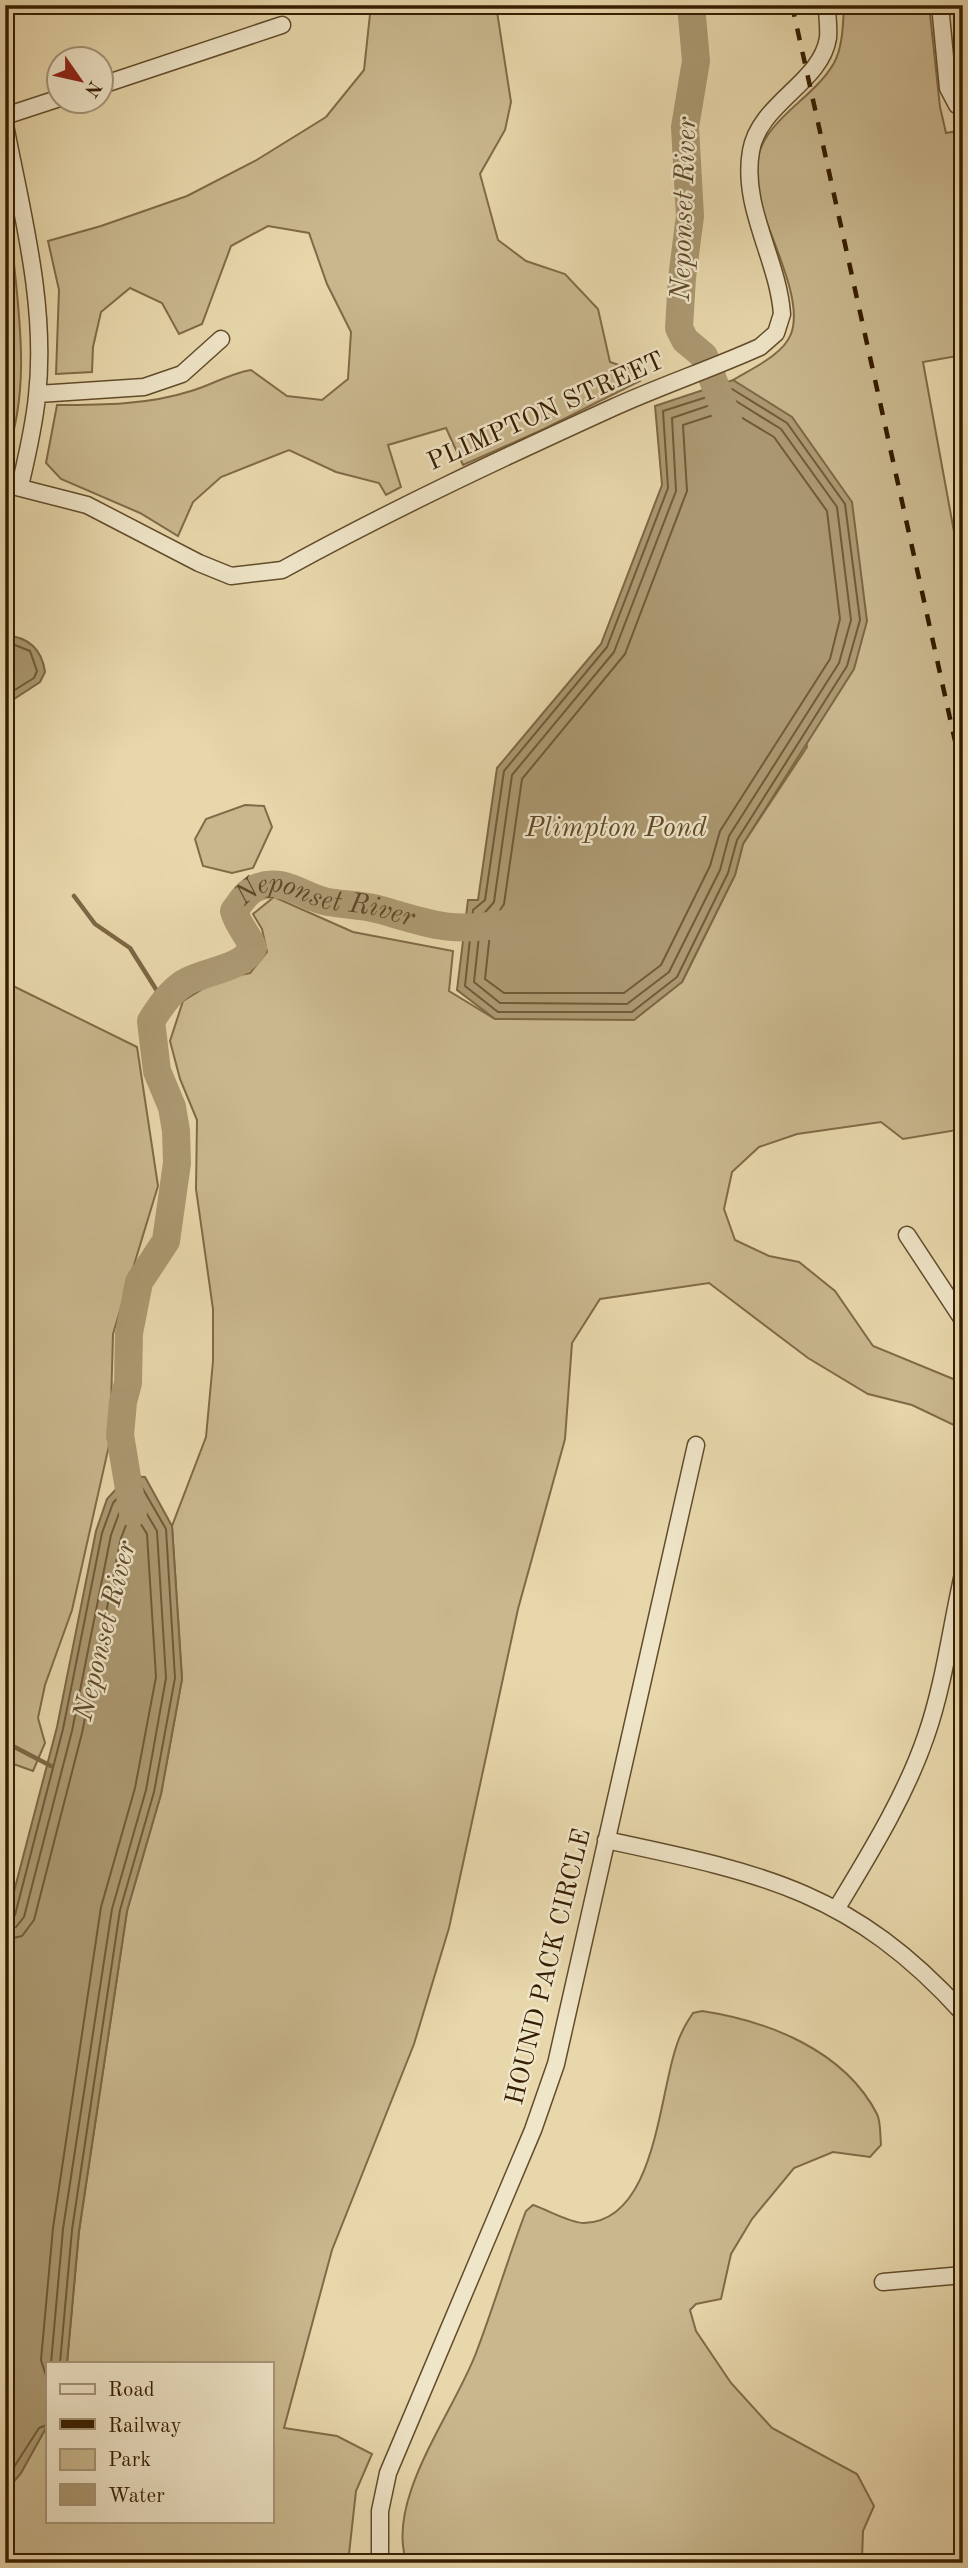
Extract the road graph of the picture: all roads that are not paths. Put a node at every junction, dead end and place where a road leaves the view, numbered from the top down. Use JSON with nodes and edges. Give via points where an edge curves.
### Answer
{"nodes":[{"id":1,"x":827,"y":5,"type":"edge"},
{"id":2,"x":940,"y":5,"type":"edge"},
{"id":3,"x":282,"y":25,"type":"dead end"},
{"id":4,"x":116,"y":80,"type":"edge"},
{"id":5,"x":46,"y":103,"type":"edge"},
{"id":6,"x":963,"y":106,"type":"edge"},
{"id":7,"x":5,"y":116,"type":"edge"},
{"id":8,"x":5,"y":125,"type":"edge"},
{"id":9,"x":221,"y":339,"type":"dead end"},
{"id":10,"x":38,"y":394,"type":"junction"},
{"id":11,"x":12,"y":485,"type":"edge"},
{"id":12,"x":907,"y":1235,"type":"dead end"},
{"id":13,"x":963,"y":1320,"type":"edge"},
{"id":14,"x":696,"y":1445,"type":"dead end"},
{"id":15,"x":963,"y":1574,"type":"edge"},
{"id":16,"x":606,"y":1840,"type":"junction"},
{"id":17,"x":837,"y":1908,"type":"junction"},
{"id":18,"x":963,"y":2012,"type":"edge"},
{"id":19,"x":963,"y":2275,"type":"edge"},
{"id":20,"x":883,"y":2282,"type":"dead end"},
{"id":21,"x":380,"y":2563,"type":"edge"}],
"edges":[{"from":1,"to":11,"type":"street","name":"PLIMPTON STREET","via":[[828,38],[823,50],[761,123],[751,152],[751,193],[782,308],[780,326],[770,340],[424,494],[282,570],[258,575],[231,576],[87,505]]},
{"from":2,"to":6,"type":"street","via":[[948,88],[957,105]]},
{"from":3,"to":4,"type":"street"},
{"from":5,"to":7,"type":"street"},
{"from":8,"to":10,"type":"street","via":[[36,303]]},
{"from":9,"to":10,"type":"street","via":[[182,374],[144,387]]},
{"from":10,"to":11,"type":"street","via":[[31,441]]},
{"from":12,"to":13,"type":"street"},
{"from":14,"to":16,"type":"street","name":"HOUND PACK CIRCLE"},
{"from":15,"to":17,"type":"street","via":[[921,1752]]},
{"from":16,"to":17,"type":"street","via":[[727,1865]]},
{"from":16,"to":21,"type":"street","name":"HOUND PACK CIRCLE","via":[[547,2094],[388,2473],[380,2511]]},
{"from":17,"to":18,"type":"street","via":[[901,1952]]},
{"from":19,"to":20,"type":"street"}]}
